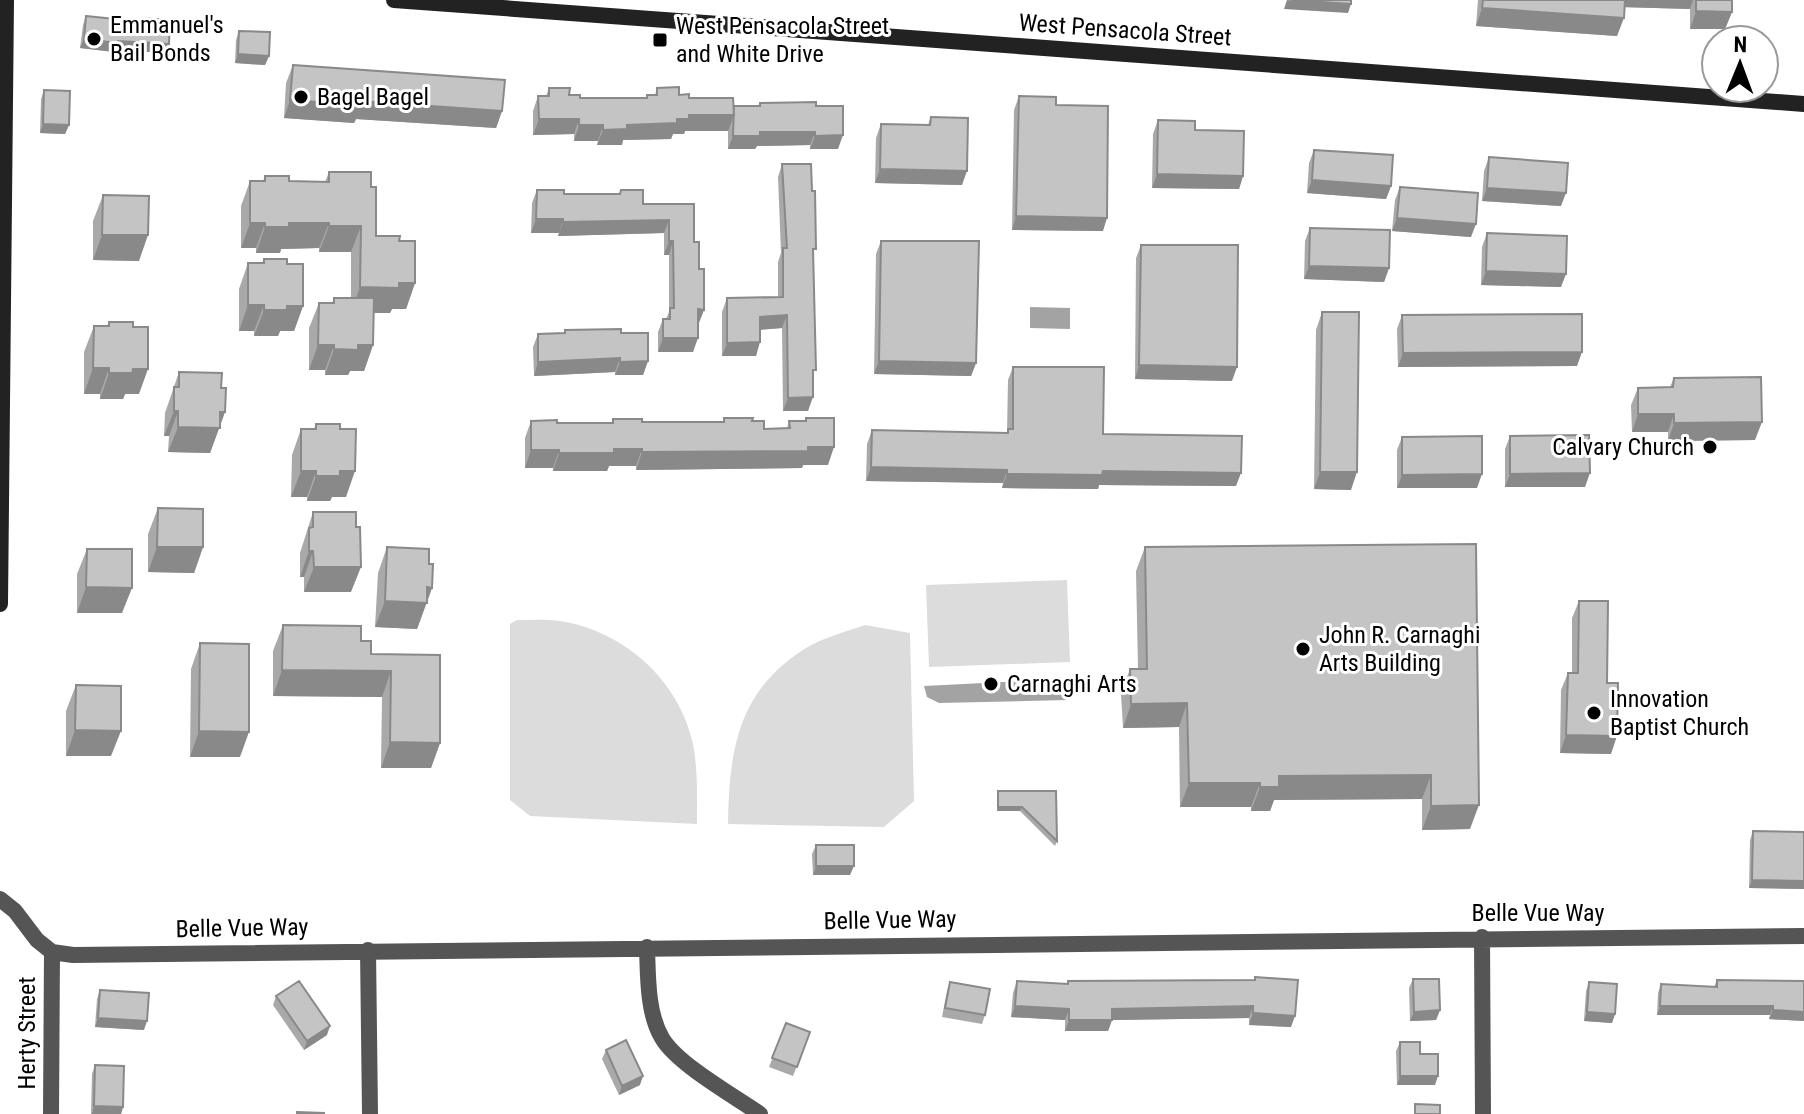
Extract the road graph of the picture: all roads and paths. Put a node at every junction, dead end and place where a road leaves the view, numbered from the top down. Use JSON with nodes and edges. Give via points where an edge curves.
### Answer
{"nodes":[{"id":1,"x":6,"y":0,"type":"edge"},
{"id":2,"x":394,"y":0,"type":"edge"},
{"id":3,"x":468,"y":3,"type":"edge"},
{"id":4,"x":1804,"y":104,"type":"edge"},
{"id":5,"x":0,"y":604,"type":"edge"},
{"id":6,"x":0,"y":899,"type":"edge"},
{"id":7,"x":1804,"y":936,"type":"edge"},
{"id":8,"x":1482,"y":937,"type":"junction"},
{"id":9,"x":647,"y":947,"type":"junction"},
{"id":10,"x":368,"y":950,"type":"junction"},
{"id":11,"x":52,"y":952,"type":"junction"},
{"id":12,"x":51,"y":1114,"type":"edge"},
{"id":13,"x":370,"y":1114,"type":"edge"},
{"id":14,"x":760,"y":1114,"type":"edge"},
{"id":15,"x":1483,"y":1114,"type":"edge"}],
"edges":[{"from":1,"to":5,"type":"main road"},
{"from":2,"to":3,"type":"main road","name":"West Pensacola Street"},
{"from":3,"to":4,"type":"main road","name":"West Pensacola Street"},
{"from":6,"to":11,"type":"street"},
{"from":7,"to":8,"type":"street","name":"Belle Vue Way"},
{"from":8,"to":9,"type":"street","name":"Belle Vue Way"},
{"from":8,"to":15,"type":"street"},
{"from":9,"to":10,"type":"street","name":"Belle Vue Way"},
{"from":9,"to":14,"type":"street","via":[[653,1010],[668,1047]]},
{"from":10,"to":11,"type":"street","name":"Belle Vue Way"},
{"from":10,"to":13,"type":"street"},
{"from":11,"to":12,"type":"street","name":"Herty Street"}]}
